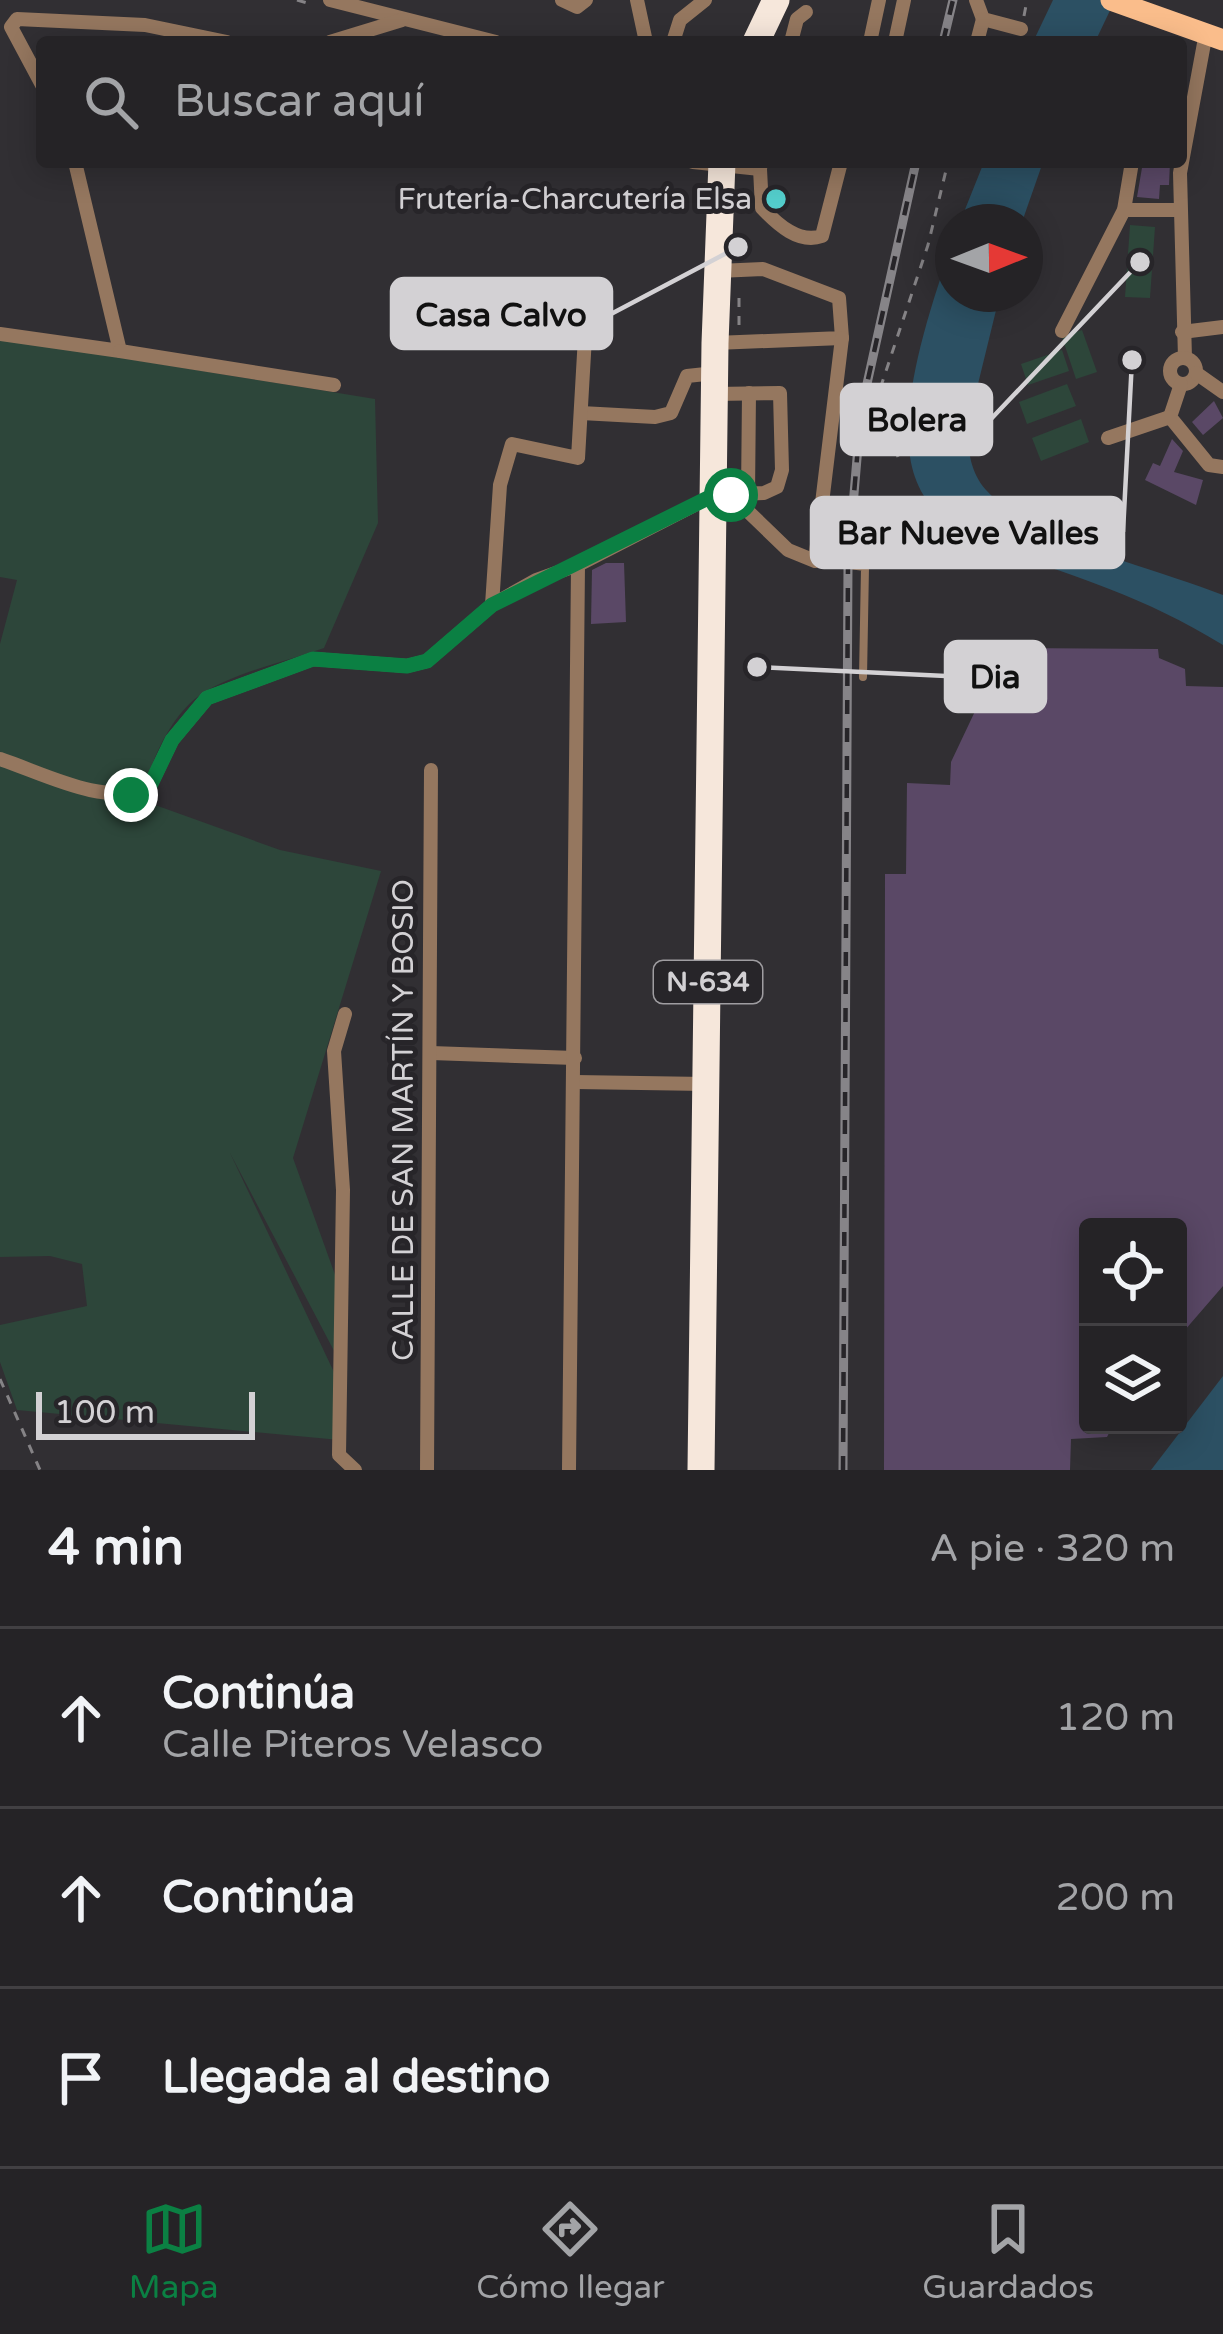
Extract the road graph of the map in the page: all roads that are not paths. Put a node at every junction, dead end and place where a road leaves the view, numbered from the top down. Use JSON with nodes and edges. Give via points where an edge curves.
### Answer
{"nodes":[{"id":1,"x":330,"y":0,"type":"edge"},
{"id":2,"x":562,"y":0,"type":"edge"},
{"id":3,"x":586,"y":0,"type":"edge"},
{"id":4,"x":638,"y":0,"type":"edge"},
{"id":5,"x":704,"y":0,"type":"edge"},
{"id":6,"x":776,"y":0,"type":"edge"},
{"id":7,"x":879,"y":0,"type":"edge"},
{"id":8,"x":904,"y":0,"type":"edge"},
{"id":9,"x":976,"y":0,"type":"edge"},
{"id":10,"x":1111,"y":0,"type":"edge"},
{"id":11,"x":797,"y":6,"type":"edge"},
{"id":12,"x":402,"y":20,"type":"junction"},
{"id":13,"x":983,"y":20,"type":"junction"},
{"id":14,"x":6,"y":25,"type":"edge"},
{"id":15,"x":1021,"y":29,"type":"dead end"},
{"id":16,"x":213,"y":36,"type":"edge"},
{"id":17,"x":350,"y":36,"type":"edge"},
{"id":18,"x":470,"y":36,"type":"edge"},
{"id":19,"x":645,"y":36,"type":"edge"},
{"id":20,"x":675,"y":36,"type":"edge"},
{"id":21,"x":760,"y":36,"type":"edge"},
{"id":22,"x":764,"y":36,"type":"edge"},
{"id":23,"x":793,"y":36,"type":"edge"},
{"id":24,"x":871,"y":36,"type":"edge"},
{"id":25,"x":896,"y":36,"type":"edge"},
{"id":26,"x":979,"y":36,"type":"edge"},
{"id":27,"x":1214,"y":39,"type":"edge"},
{"id":28,"x":36,"y":75,"type":"edge"},
{"id":29,"x":1187,"y":112,"type":"edge"},
{"id":30,"x":76,"y":168,"type":"edge"},
{"id":31,"x":722,"y":168,"type":"edge"},
{"id":32,"x":760,"y":168,"type":"edge"},
{"id":33,"x":839,"y":168,"type":"edge"},
{"id":34,"x":1131,"y":168,"type":"edge"},
{"id":35,"x":1181,"y":168,"type":"edge"},
{"id":36,"x":1124,"y":210,"type":"junction"},
{"id":37,"x":1180,"y":210,"type":"junction"},
{"id":38,"x":716,"y":271,"type":"junction"},
{"id":39,"x":587,"y":302,"type":"dead end"},
{"id":40,"x":1223,"y":327,"type":"edge"},
{"id":41,"x":1063,"y":331,"type":"dead end"},
{"id":42,"x":1182,"y":332,"type":"junction"},
{"id":43,"x":0,"y":334,"type":"edge"},
{"id":44,"x":842,"y":338,"type":"junction"},
{"id":45,"x":715,"y":343,"type":"junction"},
{"id":46,"x":120,"y":351,"type":"junction"},
{"id":47,"x":1185,"y":358,"type":"junction"},
{"id":48,"x":1196,"y":373,"type":"junction"},
{"id":49,"x":715,"y":384,"type":"junction"},
{"id":50,"x":1181,"y":384,"type":"junction"},
{"id":51,"x":334,"y":385,"type":"dead end"},
{"id":52,"x":1223,"y":392,"type":"edge"},
{"id":53,"x":749,"y":393,"type":"junction"},
{"id":54,"x":581,"y":413,"type":"junction"},
{"id":55,"x":1170,"y":417,"type":"junction"},
{"id":56,"x":1108,"y":438,"type":"dead end"},
{"id":57,"x":1223,"y":467,"type":"edge"},
{"id":58,"x":756,"y":494,"type":"junction"},
{"id":59,"x":722,"y":495,"type":"junction"},
{"id":60,"x":815,"y":561,"type":"junction"},
{"id":61,"x":578,"y":565,"type":"junction"},
{"id":62,"x":492,"y":605,"type":"junction"},
{"id":63,"x":863,"y":677,"type":"dead end"},
{"id":64,"x":0,"y":759,"type":"edge"},
{"id":65,"x":431,"y":770,"type":"dead end"},
{"id":66,"x":345,"y":1014,"type":"dead end"},
{"id":67,"x":431,"y":1054,"type":"junction"},
{"id":68,"x":575,"y":1058,"type":"junction"},
{"id":69,"x":574,"y":1082,"type":"junction"},
{"id":70,"x":706,"y":1084,"type":"junction"},
{"id":71,"x":355,"y":1470,"type":"edge"},
{"id":72,"x":428,"y":1470,"type":"edge"},
{"id":73,"x":569,"y":1470,"type":"edge"},
{"id":74,"x":701,"y":1470,"type":"edge"}],
"edges":[{"from":1,"to":12,"type":"street"},
{"from":2,"to":3,"type":"street","via":[[577,7]]},
{"from":4,"to":19,"type":"street"},
{"from":5,"to":20,"type":"street","via":[[680,20]]},
{"from":6,"to":21,"type":"highway"},
{"from":7,"to":24,"type":"street"},
{"from":8,"to":25,"type":"street"},
{"from":9,"to":13,"type":"street"},
{"from":10,"to":27,"type":"main road"},
{"from":11,"to":22,"type":"main road"},
{"from":11,"to":23,"type":"street"},
{"from":12,"to":17,"type":"street"},
{"from":12,"to":18,"type":"street"},
{"from":13,"to":15,"type":"street"},
{"from":13,"to":26,"type":"street"},
{"from":14,"to":16,"type":"street","via":[[78,18]]},
{"from":14,"to":28,"type":"street"},
{"from":27,"to":29,"type":"street"},
{"from":30,"to":46,"type":"street"},
{"from":31,"to":38,"type":"highway","number":"N-634"},
{"from":32,"to":33,"type":"street","via":[[759,199],[771,217],[795,236],[822,236]]},
{"from":34,"to":36,"type":"street"},
{"from":35,"to":37,"type":"street"},
{"from":36,"to":37,"type":"street"},
{"from":36,"to":41,"type":"street"},
{"from":37,"to":42,"type":"street"},
{"from":38,"to":44,"type":"street","via":[[763,269],[839,298]]},
{"from":38,"to":45,"type":"highway","number":"N-634"},
{"from":39,"to":54,"type":"street"},
{"from":40,"to":42,"type":"street"},
{"from":42,"to":47,"type":"street"},
{"from":43,"to":46,"type":"street"},
{"from":44,"to":45,"type":"street"},
{"from":44,"to":60,"type":"street"},
{"from":45,"to":49,"type":"highway","number":"N-634"},
{"from":46,"to":51,"type":"street"},
{"from":47,"to":48,"type":"street"},
{"from":47,"to":50,"type":"street","via":[[1170,369]]},
{"from":48,"to":50,"type":"street"},
{"from":48,"to":52,"type":"street"},
{"from":49,"to":53,"type":"street"},
{"from":49,"to":54,"type":"street","via":[[687,376],[671,413],[655,417]]},
{"from":49,"to":59,"type":"highway","number":"N-634"},
{"from":50,"to":55,"type":"street"},
{"from":53,"to":58,"type":"street"},
{"from":53,"to":58,"type":"street","via":[[780,393],[782,470],[777,487]]},
{"from":54,"to":62,"type":"street","via":[[578,458],[512,444],[500,484]]},
{"from":55,"to":56,"type":"street"},
{"from":55,"to":57,"type":"street","via":[[1209,465]]},
{"from":58,"to":59,"type":"street"},
{"from":59,"to":60,"type":"street","via":[[788,550]]},
{"from":59,"to":61,"type":"street"},
{"from":59,"to":70,"type":"highway","number":"N-634"},
{"from":60,"to":63,"type":"lane","via":[[865,567]]},
{"from":61,"to":62,"type":"street"},
{"from":61,"to":68,"type":"street"},
{"from":62,"to":64,"type":"street","via":[[427,661],[313,659],[207,698],[172,740],[149,788],[131,795]]},
{"from":65,"to":67,"type":"street","name":"CALLE DE SAN MARTÍN Y BOSIO"},
{"from":66,"to":71,"type":"street","name":"CALLE DE SAN MARTÍN Y BOSIO","via":[[334,1067],[342,1110],[339,1455]]},
{"from":67,"to":68,"type":"street"},
{"from":67,"to":72,"type":"street","name":"CALLE DE SAN MARTÍN Y BOSIO"},
{"from":68,"to":69,"type":"street"},
{"from":69,"to":70,"type":"street"},
{"from":69,"to":73,"type":"street"},
{"from":70,"to":74,"type":"highway","number":"N-634"}]}
